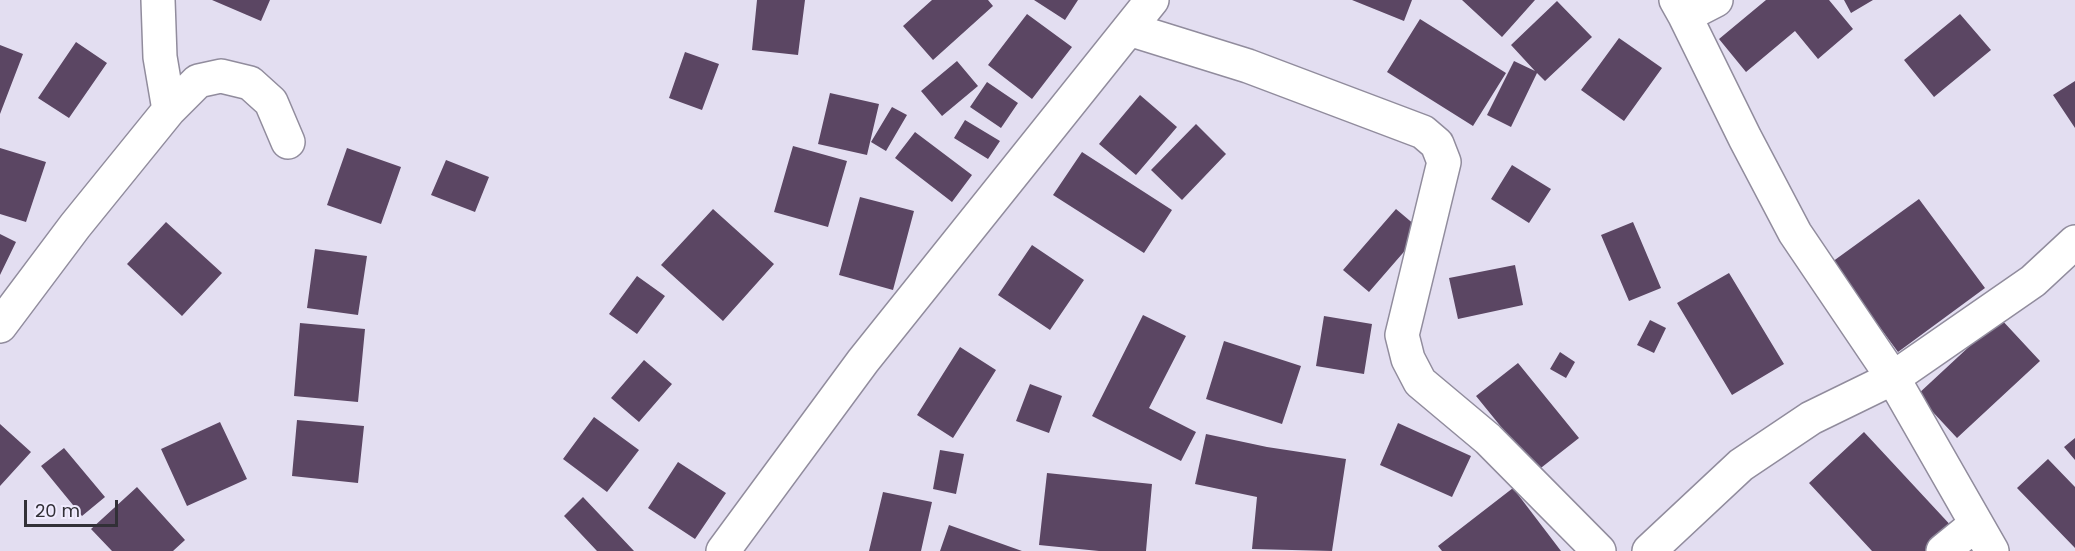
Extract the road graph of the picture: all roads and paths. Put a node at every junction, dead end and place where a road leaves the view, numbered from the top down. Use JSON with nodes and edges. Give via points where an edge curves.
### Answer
{"nodes":[{"id":1,"x":158,"y":0,"type":"edge"},
{"id":2,"x":1152,"y":0,"type":"edge"},
{"id":3,"x":1716,"y":0,"type":"edge"},
{"id":4,"x":1680,"y":8,"type":"edge"},
{"id":5,"x":1129,"y":29,"type":"junction"},
{"id":6,"x":169,"y":110,"type":"junction"},
{"id":7,"x":288,"y":142,"type":"dead end"},
{"id":8,"x":2075,"y":242,"type":"edge"},
{"id":9,"x":0,"y":326,"type":"edge"},
{"id":10,"x":1893,"y":378,"type":"junction"},
{"id":11,"x":1984,"y":538,"type":"edge"},
{"id":12,"x":723,"y":551,"type":"edge"},
{"id":13,"x":1599,"y":551,"type":"edge"},
{"id":14,"x":1648,"y":551,"type":"edge"},
{"id":15,"x":1943,"y":551,"type":"edge"}],
"edges":[{"from":1,"to":6,"type":"street","via":[[160,57]]},
{"from":2,"to":5,"type":"street"},
{"from":3,"to":4,"type":"street"},
{"from":4,"to":10,"type":"street","via":[[1795,233]]},
{"from":5,"to":12,"type":"street","via":[[863,361]]},
{"from":5,"to":13,"type":"street","via":[[1248,66],[1424,132],[1437,144],[1443,162],[1402,335],[1408,359],[1420,382],[1488,439]]},
{"from":6,"to":7,"type":"street","via":[[198,81],[221,76],[250,83],[271,102]]},
{"from":6,"to":9,"type":"street"},
{"from":8,"to":10,"type":"street","via":[[2033,281]]},
{"from":10,"to":11,"type":"street"},
{"from":10,"to":14,"type":"street","via":[[1811,418],[1741,465]]},
{"from":11,"to":15,"type":"street"}]}
